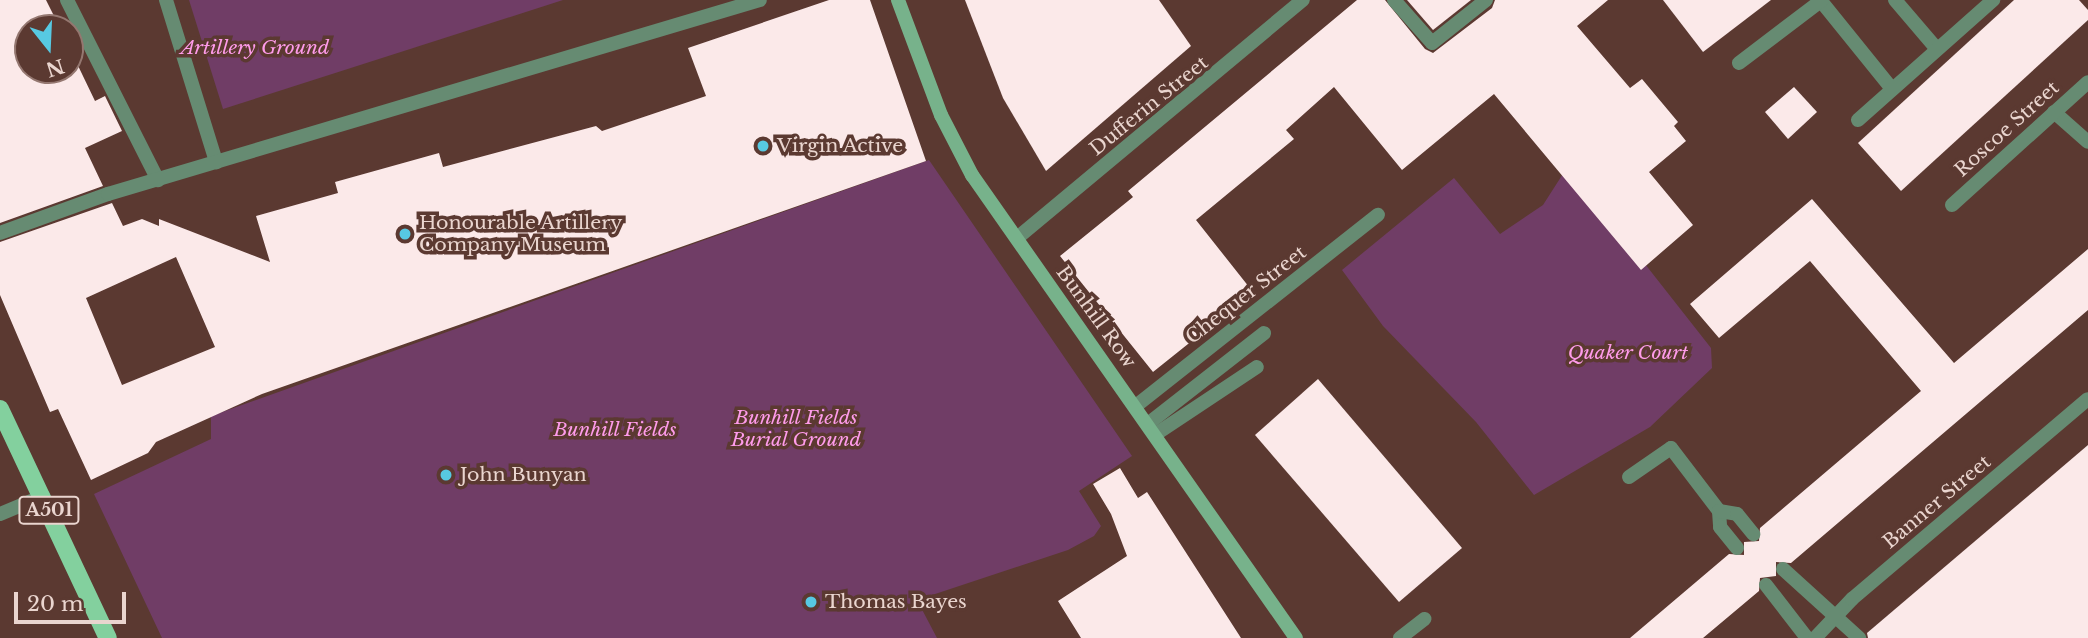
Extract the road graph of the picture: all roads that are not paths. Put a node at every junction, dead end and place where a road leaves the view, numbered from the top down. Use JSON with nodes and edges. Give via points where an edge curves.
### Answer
{"nodes":[{"id":1,"x":67,"y":0,"type":"edge"},
{"id":2,"x":166,"y":0,"type":"edge"},
{"id":3,"x":760,"y":0,"type":"edge"},
{"id":4,"x":898,"y":0,"type":"edge"},
{"id":5,"x":1303,"y":0,"type":"edge"},
{"id":6,"x":1394,"y":0,"type":"edge"},
{"id":7,"x":1486,"y":0,"type":"edge"},
{"id":8,"x":1821,"y":0,"type":"edge"},
{"id":9,"x":1895,"y":0,"type":"edge"},
{"id":10,"x":1989,"y":1,"type":"edge"},
{"id":11,"x":1936,"y":48,"type":"junction"},
{"id":12,"x":1739,"y":63,"type":"dead end"},
{"id":13,"x":2088,"y":82,"type":"edge"},
{"id":14,"x":1892,"y":89,"type":"junction"},
{"id":15,"x":2054,"y":112,"type":"junction"},
{"id":16,"x":1858,"y":120,"type":"dead end"},
{"id":17,"x":2088,"y":142,"type":"edge"},
{"id":18,"x":216,"y":162,"type":"junction"},
{"id":19,"x":158,"y":180,"type":"junction"},
{"id":20,"x":1952,"y":205,"type":"dead end"},
{"id":21,"x":1378,"y":215,"type":"dead end"},
{"id":22,"x":0,"y":233,"type":"edge"},
{"id":23,"x":1017,"y":238,"type":"junction"},
{"id":24,"x":1264,"y":333,"type":"dead end"},
{"id":25,"x":1257,"y":367,"type":"dead end"},
{"id":26,"x":2088,"y":399,"type":"edge"},
{"id":27,"x":1137,"y":405,"type":"junction"},
{"id":28,"x":0,"y":409,"type":"edge"},
{"id":29,"x":1153,"y":429,"type":"junction"},
{"id":30,"x":1629,"y":477,"type":"dead end"},
{"id":31,"x":43,"y":496,"type":"junction"},
{"id":32,"x":1719,"y":510,"type":"junction"},
{"id":33,"x":0,"y":514,"type":"edge"},
{"id":34,"x":1753,"y":534,"type":"dead end"},
{"id":35,"x":1737,"y":548,"type":"dead end"},
{"id":36,"x":1783,"y":569,"type":"dead end"},
{"id":37,"x":1766,"y":585,"type":"dead end"},
{"id":38,"x":1424,"y":619,"type":"dead end"},
{"id":39,"x":1837,"y":619,"type":"junction"},
{"id":40,"x":108,"y":638,"type":"edge"},
{"id":41,"x":1296,"y":638,"type":"edge"},
{"id":42,"x":1400,"y":638,"type":"edge"},
{"id":43,"x":1807,"y":638,"type":"edge"},
{"id":44,"x":1815,"y":638,"type":"edge"},
{"id":45,"x":1859,"y":638,"type":"edge"}],
"edges":[{"from":1,"to":19,"type":"street"},
{"from":2,"to":18,"type":"street"},
{"from":3,"to":18,"type":"street"},
{"from":4,"to":23,"type":"main road","name":"Bunhill Row","via":[[941,115],[972,175]]},
{"from":5,"to":23,"type":"street","name":"Dufferin Street"},
{"from":6,"to":7,"type":"street","via":[[1432,43]]},
{"from":8,"to":12,"type":"street"},
{"from":8,"to":14,"type":"street"},
{"from":9,"to":11,"type":"street"},
{"from":10,"to":11,"type":"street"},
{"from":11,"to":14,"type":"street"},
{"from":13,"to":15,"type":"street","name":"Roscoe Street"},
{"from":14,"to":16,"type":"street"},
{"from":15,"to":17,"type":"street"},
{"from":15,"to":20,"type":"street","name":"Roscoe Street"},
{"from":18,"to":19,"type":"street"},
{"from":19,"to":22,"type":"street"},
{"from":21,"to":27,"type":"street","name":"Chequer Street"},
{"from":23,"to":27,"type":"main road","name":"Bunhill Row"},
{"from":24,"to":29,"type":"street"},
{"from":25,"to":29,"type":"street"},
{"from":26,"to":39,"type":"street","name":"Banner Street","via":[[1852,599]]},
{"from":27,"to":29,"type":"main road","name":"Bunhill Row"},
{"from":28,"to":31,"type":"main road","number":"A501"},
{"from":29,"to":41,"type":"main road","name":"Bunhill Row"},
{"from":30,"to":32,"type":"street","via":[[1671,448]]},
{"from":31,"to":33,"type":"street"},
{"from":31,"to":40,"type":"main road","number":"A501"},
{"from":32,"to":34,"type":"street","via":[[1737,514]]},
{"from":32,"to":35,"type":"street","via":[[1720,527]]},
{"from":36,"to":39,"type":"street"},
{"from":37,"to":43,"type":"street"},
{"from":38,"to":42,"type":"street"},
{"from":39,"to":44,"type":"street","name":"Banner Street"},
{"from":39,"to":45,"type":"street"}]}
